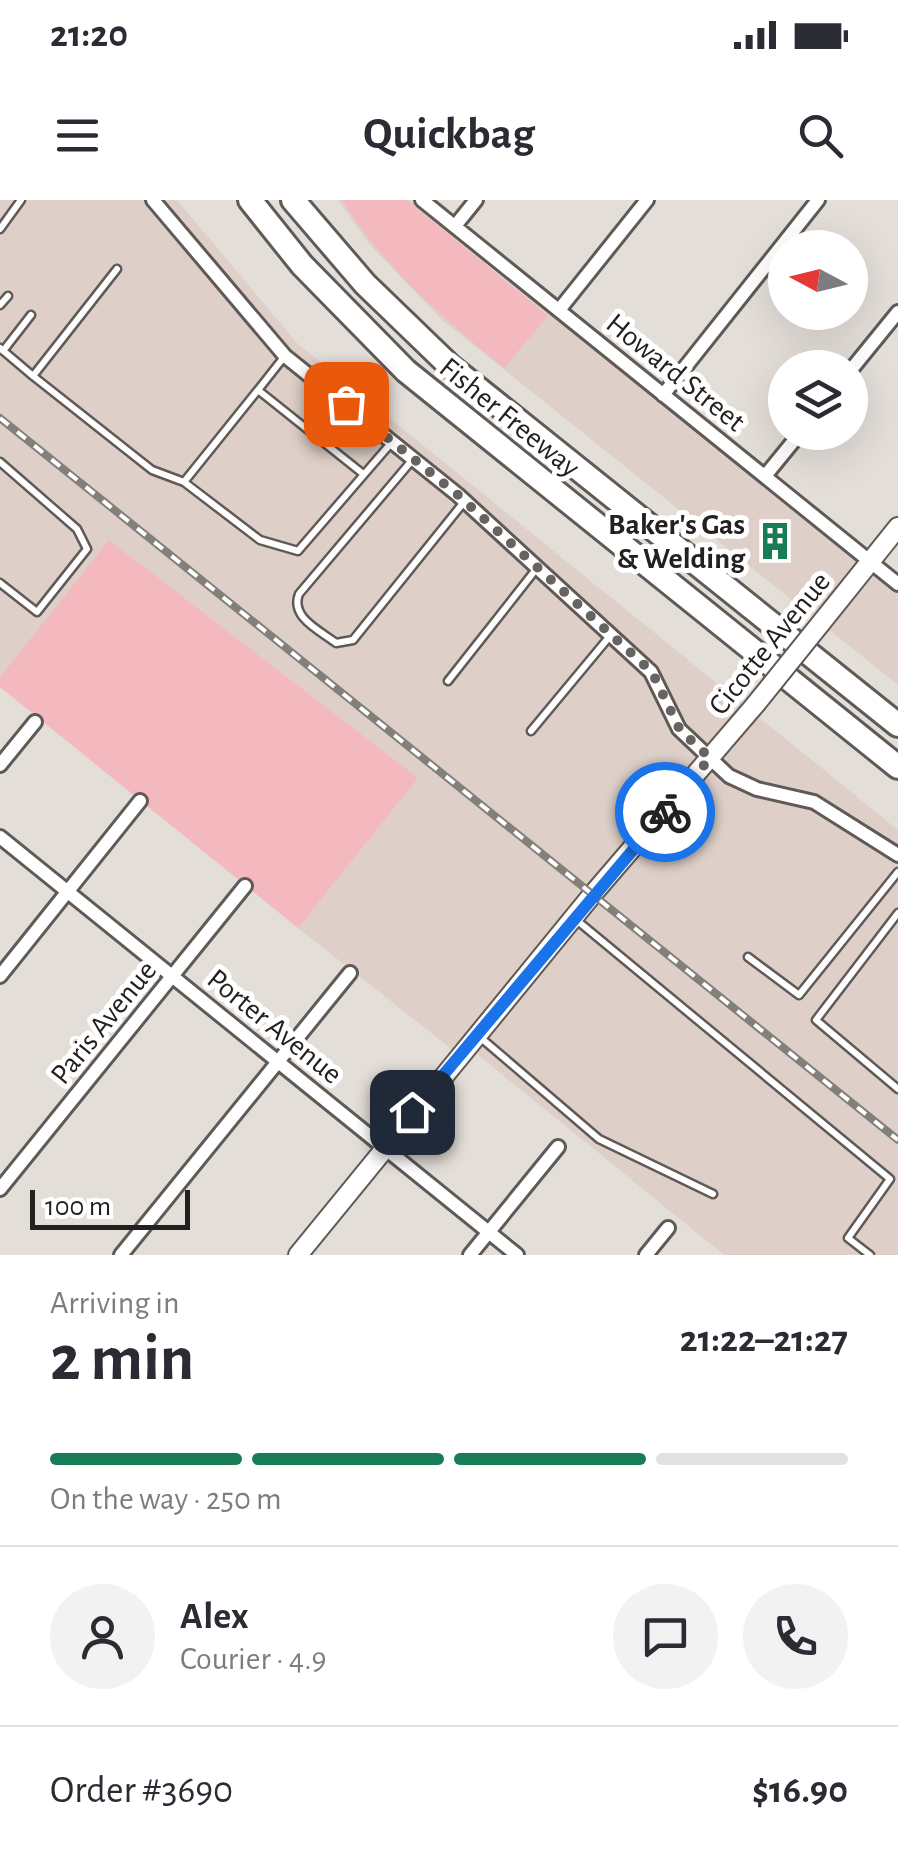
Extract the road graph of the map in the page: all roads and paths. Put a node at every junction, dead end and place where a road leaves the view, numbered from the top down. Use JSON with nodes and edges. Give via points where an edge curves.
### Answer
{"nodes":[{"id":1,"x":22,"y":200,"type":"edge"},
{"id":2,"x":152,"y":200,"type":"edge"},
{"id":3,"x":250,"y":200,"type":"edge"},
{"id":4,"x":293,"y":200,"type":"edge"},
{"id":5,"x":305,"y":200,"type":"edge"},
{"id":6,"x":422,"y":200,"type":"edge"},
{"id":7,"x":476,"y":200,"type":"edge"},
{"id":8,"x":648,"y":200,"type":"edge"},
{"id":9,"x":818,"y":200,"type":"edge"},
{"id":10,"x":455,"y":226,"type":"junction"},
{"id":11,"x":0,"y":229,"type":"edge"},
{"id":12,"x":324,"y":239,"type":"junction"},
{"id":13,"x":117,"y":269,"type":"dead end"},
{"id":14,"x":8,"y":296,"type":"dead end"},
{"id":15,"x":0,"y":305,"type":"edge"},
{"id":16,"x":559,"y":310,"type":"junction"},
{"id":17,"x":898,"y":312,"type":"edge"},
{"id":18,"x":32,"y":315,"type":"dead end"},
{"id":19,"x":1,"y":349,"type":"edge"},
{"id":20,"x":868,"y":350,"type":"edge"},
{"id":21,"x":285,"y":356,"type":"junction"},
{"id":22,"x":33,"y":376,"type":"junction"},
{"id":23,"x":258,"y":390,"type":"junction"},
{"id":24,"x":663,"y":395,"type":"junction"},
{"id":25,"x":393,"y":442,"type":"junction"},
{"id":26,"x":786,"y":450,"type":"edge"},
{"id":27,"x":414,"y":458,"type":"junction"},
{"id":28,"x":0,"y":462,"type":"edge"},
{"id":29,"x":362,"y":473,"type":"junction"},
{"id":30,"x":765,"y":476,"type":"junction"},
{"id":31,"x":184,"y":482,"type":"junction"},
{"id":32,"x":464,"y":501,"type":"junction"},
{"id":33,"x":897,"y":531,"type":"edge"},
{"id":34,"x":870,"y":561,"type":"junction"},
{"id":35,"x":538,"y":567,"type":"junction"},
{"id":36,"x":0,"y":583,"type":"edge"},
{"id":37,"x":898,"y":584,"type":"edge"},
{"id":38,"x":612,"y":634,"type":"junction"},
{"id":39,"x":448,"y":680,"type":"dead end"},
{"id":40,"x":35,"y":722,"type":"dead end"},
{"id":41,"x":898,"y":725,"type":"edge"},
{"id":42,"x":531,"y":731,"type":"dead end"},
{"id":43,"x":710,"y":758,"type":"junction"},
{"id":44,"x":0,"y":765,"type":"edge"},
{"id":45,"x":898,"y":767,"type":"edge"},
{"id":46,"x":140,"y":801,"type":"dead end"},
{"id":47,"x":0,"y":837,"type":"edge"},
{"id":48,"x":898,"y":855,"type":"edge"},
{"id":49,"x":898,"y":872,"type":"edge"},
{"id":50,"x":245,"y":886,"type":"dead end"},
{"id":51,"x":68,"y":892,"type":"junction"},
{"id":52,"x":898,"y":913,"type":"edge"},
{"id":53,"x":573,"y":918,"type":"junction"},
{"id":54,"x":748,"y":957,"type":"dead end"},
{"id":55,"x":350,"y":973,"type":"dead end"},
{"id":56,"x":0,"y":976,"type":"edge"},
{"id":57,"x":172,"y":976,"type":"junction"},
{"id":58,"x":476,"y":1034,"type":"junction"},
{"id":59,"x":279,"y":1062,"type":"junction"},
{"id":60,"x":898,"y":1089,"type":"edge"},
{"id":61,"x":558,"y":1146,"type":"dead end"},
{"id":62,"x":384,"y":1148,"type":"junction"},
{"id":63,"x":0,"y":1189,"type":"edge"},
{"id":64,"x":714,"y":1194,"type":"dead end"},
{"id":65,"x":668,"y":1228,"type":"dead end"},
{"id":66,"x":489,"y":1232,"type":"junction"},
{"id":67,"x":120,"y":1255,"type":"edge"},
{"id":68,"x":298,"y":1255,"type":"edge"},
{"id":69,"x":470,"y":1255,"type":"edge"},
{"id":70,"x":518,"y":1255,"type":"edge"},
{"id":71,"x":646,"y":1255,"type":"edge"},
{"id":72,"x":870,"y":1255,"type":"edge"}],
"edges":[{"from":1,"to":11,"type":"lane"},
{"from":2,"to":21,"type":"street"},
{"from":3,"to":45,"type":"highway","name":"Fisher Freeway","via":[[406,371]]},
{"from":4,"to":12,"type":"highway","name":"Fisher Freeway"},
{"from":5,"to":12,"type":"highway"},
{"from":6,"to":10,"type":"street","name":"Howard Street"},
{"from":7,"to":10,"type":"street"},
{"from":8,"to":16,"type":"street"},
{"from":9,"to":24,"type":"street"},
{"from":10,"to":16,"type":"street","name":"Howard Street"},
{"from":12,"to":41,"type":"highway","name":"Fisher Freeway","via":[[486,396]]},
{"from":13,"to":22,"type":"lane"},
{"from":14,"to":15,"type":"lane"},
{"from":16,"to":24,"type":"street","name":"Howard Street"},
{"from":17,"to":20,"type":"street"},
{"from":18,"to":19,"type":"lane"},
{"from":19,"to":22,"type":"lane"},
{"from":21,"to":23,"type":"lane"},
{"from":21,"to":25,"type":"street"},
{"from":22,"to":31,"type":"lane","via":[[152,470]]},
{"from":23,"to":29,"type":"lane"},
{"from":23,"to":31,"type":"lane"},
{"from":24,"to":30,"type":"street","name":"Howard Street"},
{"from":25,"to":27,"type":"street"},
{"from":25,"to":29,"type":"lane"},
{"from":26,"to":30,"type":"street"},
{"from":27,"to":32,"type":"street"},
{"from":27,"to":32,"type":"lane","via":[[299,594],[298,614],[336,643],[353,640]]},
{"from":28,"to":36,"type":"lane","via":[[77,529],[87,549],[37,612]]},
{"from":29,"to":31,"type":"lane","via":[[298,551],[260,540]]},
{"from":30,"to":34,"type":"street","name":"Howard Street"},
{"from":32,"to":35,"type":"street"},
{"from":33,"to":34,"type":"street","name":"Cicotte Avenue"},
{"from":34,"to":37,"type":"street","name":"Howard Street"},
{"from":34,"to":43,"type":"street","name":"Cicotte Avenue","bridge":true},
{"from":35,"to":38,"type":"street"},
{"from":35,"to":39,"type":"lane"},
{"from":38,"to":42,"type":"lane"},
{"from":38,"to":43,"type":"street","via":[[652,672],[680,730]]},
{"from":40,"to":44,"type":"street"},
{"from":43,"to":48,"type":"street","via":[[745,785],[832,810]]},
{"from":43,"to":53,"type":"street","name":"Cicotte Avenue"},
{"from":46,"to":51,"type":"street"},
{"from":47,"to":51,"type":"street","name":"Porter Avenue"},
{"from":49,"to":54,"type":"lane","via":[[798,995]]},
{"from":50,"to":57,"type":"street","name":"Paris Avenue"},
{"from":51,"to":56,"type":"street"},
{"from":51,"to":57,"type":"street","name":"Porter Avenue"},
{"from":52,"to":60,"type":"lane","via":[[816,1020]]},
{"from":53,"to":58,"type":"street","name":"Cicotte Avenue"},
{"from":53,"to":72,"type":"lane","via":[[890,1179],[848,1238]]},
{"from":55,"to":59,"type":"street"},
{"from":57,"to":59,"type":"street","name":"Porter Avenue"},
{"from":57,"to":63,"type":"street","name":"Paris Avenue"},
{"from":58,"to":62,"type":"street","name":"Cicotte Avenue"},
{"from":58,"to":64,"type":"lane","via":[[599,1139]]},
{"from":59,"to":62,"type":"street","name":"Porter Avenue"},
{"from":59,"to":67,"type":"street"},
{"from":61,"to":66,"type":"street"},
{"from":62,"to":66,"type":"street","name":"Porter Avenue"},
{"from":62,"to":68,"type":"street","name":"Cicotte Avenue"},
{"from":65,"to":71,"type":"street"},
{"from":66,"to":69,"type":"street"},
{"from":66,"to":70,"type":"street","name":"Porter Avenue"}]}
